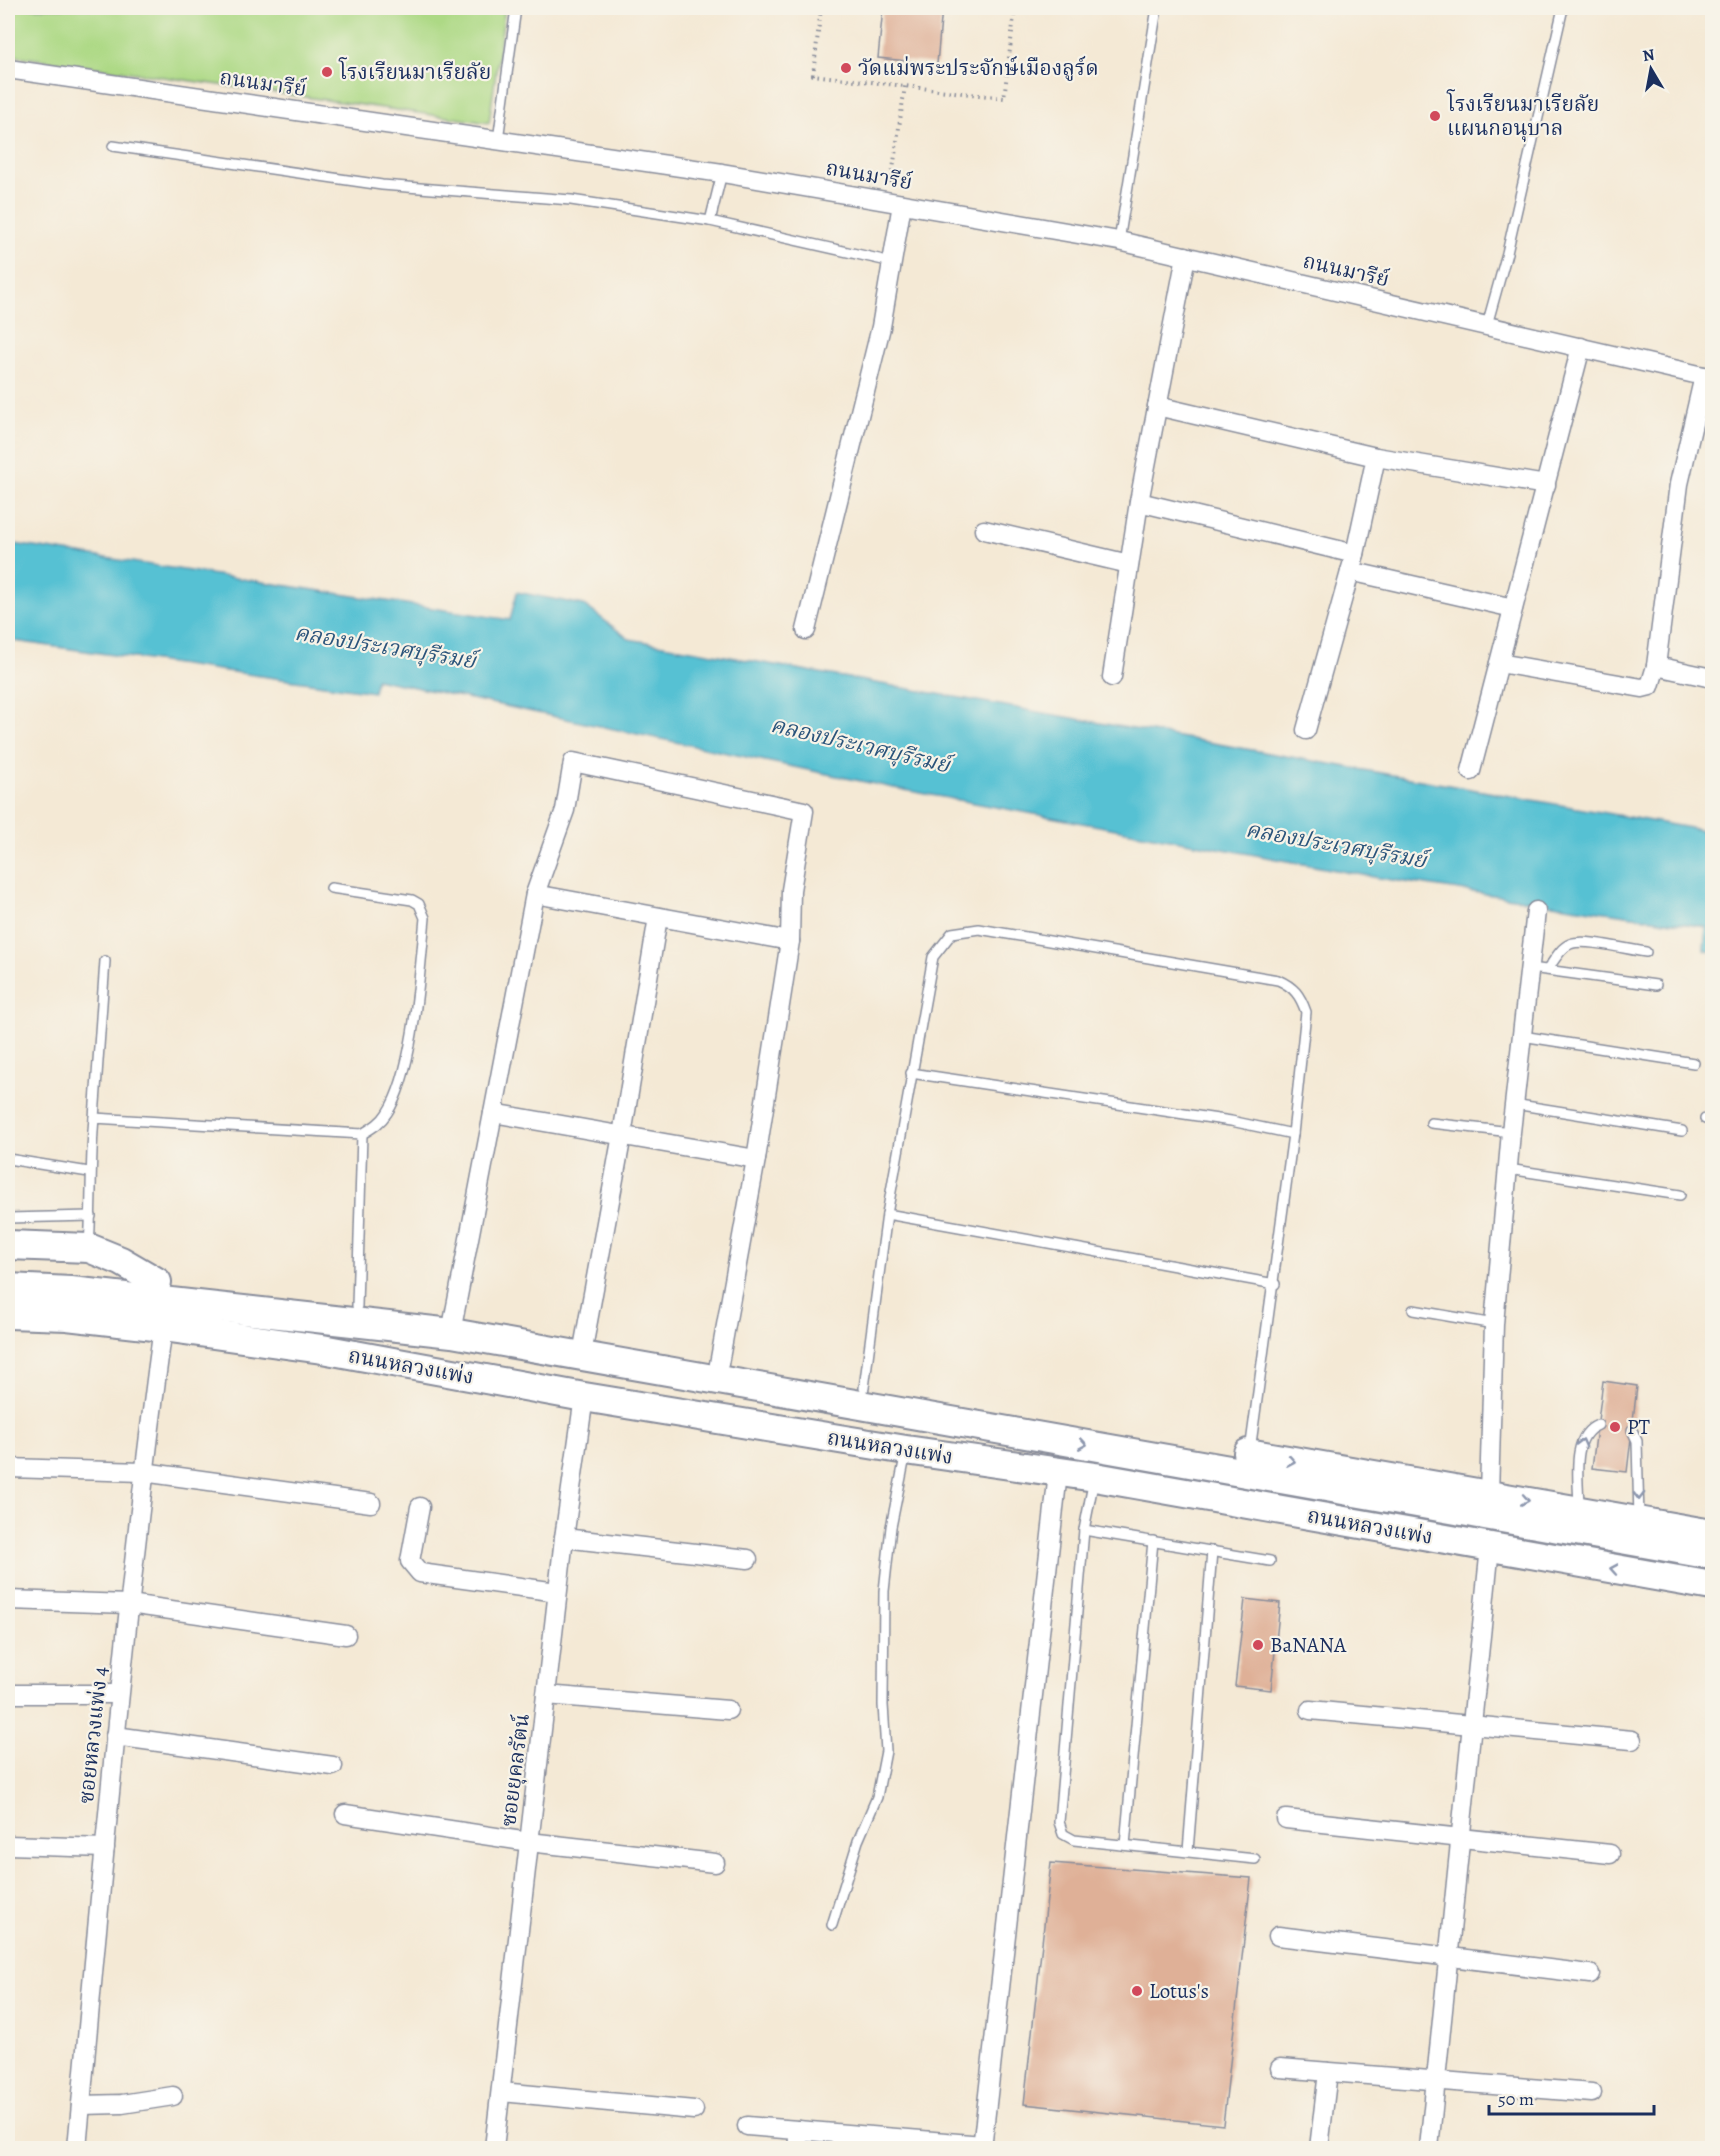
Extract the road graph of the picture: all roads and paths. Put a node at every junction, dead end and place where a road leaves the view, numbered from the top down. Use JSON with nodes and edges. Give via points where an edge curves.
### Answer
{"nodes":[{"id":1,"x":516,"y":8,"type":"edge"},
{"id":2,"x":821,"y":8,"type":"edge"},
{"id":3,"x":1015,"y":8,"type":"edge"},
{"id":4,"x":1157,"y":8,"type":"edge"},
{"id":5,"x":1563,"y":8,"type":"edge"},
{"id":6,"x":8,"y":69,"type":"edge"},
{"id":7,"x":905,"y":86,"type":"junction"},
{"id":8,"x":498,"y":140,"type":"junction"},
{"id":9,"x":113,"y":146,"type":"dead end"},
{"id":10,"x":722,"y":172,"type":"junction"},
{"id":11,"x":895,"y":202,"type":"junction"},
{"id":12,"x":710,"y":221,"type":"junction"},
{"id":13,"x":1119,"y":241,"type":"junction"},
{"id":14,"x":1186,"y":256,"type":"junction"},
{"id":15,"x":892,"y":262,"type":"junction"},
{"id":16,"x":1487,"y":325,"type":"junction"},
{"id":17,"x":1581,"y":347,"type":"junction"},
{"id":18,"x":1708,"y":377,"type":"edge"},
{"id":19,"x":1157,"y":406,"type":"junction"},
{"id":20,"x":1376,"y":458,"type":"junction"},
{"id":21,"x":1546,"y":485,"type":"junction"},
{"id":22,"x":1139,"y":501,"type":"junction"},
{"id":23,"x":984,"y":530,"type":"dead end"},
{"id":24,"x":1353,"y":562,"type":"junction"},
{"id":25,"x":1129,"y":564,"type":"junction"},
{"id":26,"x":1513,"y":608,"type":"junction"},
{"id":27,"x":806,"y":630,"type":"dead end"},
{"id":28,"x":1499,"y":663,"type":"junction"},
{"id":29,"x":1656,"y":666,"type":"junction"},
{"id":30,"x":1112,"y":677,"type":"dead end"},
{"id":31,"x":1713,"y":678,"type":"edge"},
{"id":32,"x":1306,"y":730,"type":"dead end"},
{"id":33,"x":1471,"y":771,"type":"dead end"},
{"id":34,"x":331,"y":888,"type":"dead end"},
{"id":35,"x":535,"y":894,"type":"junction"},
{"id":36,"x":1536,"y":911,"type":"dead end"},
{"id":37,"x":658,"y":917,"type":"junction"},
{"id":38,"x":790,"y":941,"type":"junction"},
{"id":39,"x":1646,"y":952,"type":"dead end"},
{"id":40,"x":105,"y":961,"type":"dead end"},
{"id":41,"x":1539,"y":969,"type":"junction"},
{"id":42,"x":1656,"y":985,"type":"dead end"},
{"id":43,"x":1522,"y":1036,"type":"junction"},
{"id":44,"x":1694,"y":1063,"type":"dead end"},
{"id":45,"x":911,"y":1073,"type":"junction"},
{"id":46,"x":1514,"y":1104,"type":"junction"},
{"id":47,"x":493,"y":1113,"type":"junction"},
{"id":48,"x":94,"y":1118,"type":"junction"},
{"id":49,"x":1431,"y":1123,"type":"dead end"},
{"id":50,"x":1682,"y":1131,"type":"dead end"},
{"id":51,"x":1511,"y":1132,"type":"junction"},
{"id":52,"x":362,"y":1134,"type":"junction"},
{"id":53,"x":1293,"y":1134,"type":"junction"},
{"id":54,"x":622,"y":1135,"type":"junction"},
{"id":55,"x":8,"y":1159,"type":"edge"},
{"id":56,"x":756,"y":1159,"type":"junction"},
{"id":57,"x":1508,"y":1169,"type":"junction"},
{"id":58,"x":90,"y":1172,"type":"junction"},
{"id":59,"x":1680,"y":1196,"type":"dead end"},
{"id":60,"x":887,"y":1215,"type":"junction"},
{"id":61,"x":92,"y":1216,"type":"junction"},
{"id":62,"x":8,"y":1218,"type":"edge"},
{"id":63,"x":8,"y":1245,"type":"edge"},
{"id":64,"x":89,"y":1248,"type":"junction"},
{"id":65,"x":8,"y":1275,"type":"edge"},
{"id":66,"x":157,"y":1282,"type":"junction"},
{"id":67,"x":1275,"y":1284,"type":"junction"},
{"id":68,"x":8,"y":1288,"type":"edge"},
{"id":69,"x":8,"y":1299,"type":"edge"},
{"id":70,"x":357,"y":1306,"type":"junction"},
{"id":71,"x":1413,"y":1310,"type":"dead end"},
{"id":72,"x":8,"y":1314,"type":"edge"},
{"id":73,"x":453,"y":1322,"type":"junction"},
{"id":74,"x":1494,"y":1324,"type":"junction"},
{"id":75,"x":161,"y":1327,"type":"junction"},
{"id":76,"x":8,"y":1333,"type":"edge"},
{"id":77,"x":584,"y":1343,"type":"junction"},
{"id":78,"x":719,"y":1364,"type":"junction"},
{"id":79,"x":864,"y":1388,"type":"junction"},
{"id":80,"x":584,"y":1397,"type":"junction"},
{"id":81,"x":1598,"y":1425,"type":"dead end"},
{"id":82,"x":1632,"y":1430,"type":"dead end"},
{"id":83,"x":906,"y":1450,"type":"junction"},
{"id":84,"x":1250,"y":1454,"type":"junction"},
{"id":85,"x":8,"y":1468,"type":"edge"},
{"id":86,"x":143,"y":1472,"type":"junction"},
{"id":87,"x":1058,"y":1473,"type":"junction"},
{"id":88,"x":1095,"y":1477,"type":"junction"},
{"id":89,"x":1489,"y":1494,"type":"junction"},
{"id":90,"x":371,"y":1503,"type":"dead end"},
{"id":91,"x":420,"y":1507,"type":"dead end"},
{"id":92,"x":1579,"y":1510,"type":"junction"},
{"id":93,"x":1639,"y":1521,"type":"junction"},
{"id":94,"x":1084,"y":1530,"type":"junction"},
{"id":95,"x":1713,"y":1534,"type":"edge"},
{"id":96,"x":564,"y":1538,"type":"junction"},
{"id":97,"x":1152,"y":1541,"type":"junction"},
{"id":98,"x":1490,"y":1547,"type":"junction"},
{"id":99,"x":1212,"y":1551,"type":"junction"},
{"id":100,"x":1713,"y":1555,"type":"edge"},
{"id":101,"x":748,"y":1559,"type":"dead end"},
{"id":102,"x":1270,"y":1561,"type":"dead end"},
{"id":103,"x":1713,"y":1568,"type":"edge"},
{"id":104,"x":1713,"y":1586,"type":"edge"},
{"id":105,"x":557,"y":1592,"type":"junction"},
{"id":106,"x":8,"y":1600,"type":"edge"},
{"id":107,"x":129,"y":1604,"type":"junction"},
{"id":108,"x":346,"y":1635,"type":"dead end"},
{"id":109,"x":8,"y":1694,"type":"edge"},
{"id":110,"x":118,"y":1694,"type":"junction"},
{"id":111,"x":546,"y":1695,"type":"junction"},
{"id":112,"x":728,"y":1710,"type":"dead end"},
{"id":113,"x":1310,"y":1710,"type":"dead end"},
{"id":114,"x":1471,"y":1725,"type":"junction"},
{"id":115,"x":115,"y":1736,"type":"junction"},
{"id":116,"x":1632,"y":1740,"type":"dead end"},
{"id":117,"x":333,"y":1766,"type":"dead end"},
{"id":118,"x":345,"y":1814,"type":"dead end"},
{"id":119,"x":1286,"y":1819,"type":"dead end"},
{"id":120,"x":1460,"y":1837,"type":"junction"},
{"id":121,"x":529,"y":1842,"type":"junction"},
{"id":122,"x":8,"y":1845,"type":"edge"},
{"id":123,"x":1125,"y":1845,"type":"junction"},
{"id":124,"x":105,"y":1848,"type":"junction"},
{"id":125,"x":1188,"y":1851,"type":"junction"},
{"id":126,"x":1610,"y":1854,"type":"dead end"},
{"id":127,"x":1255,"y":1859,"type":"dead end"},
{"id":128,"x":715,"y":1863,"type":"dead end"},
{"id":129,"x":832,"y":1925,"type":"dead end"},
{"id":130,"x":1278,"y":1936,"type":"dead end"},
{"id":131,"x":1448,"y":1955,"type":"junction"},
{"id":132,"x":1590,"y":1974,"type":"dead end"},
{"id":133,"x":1280,"y":2068,"type":"dead end"},
{"id":134,"x":1328,"y":2072,"type":"junction"},
{"id":135,"x":1436,"y":2080,"type":"junction"},
{"id":136,"x":501,"y":2092,"type":"junction"},
{"id":137,"x":1592,"y":2094,"type":"dead end"},
{"id":138,"x":173,"y":2096,"type":"dead end"},
{"id":139,"x":81,"y":2105,"type":"junction"},
{"id":140,"x":694,"y":2110,"type":"dead end"},
{"id":141,"x":747,"y":2126,"type":"dead end"},
{"id":142,"x":799,"y":2130,"type":"junction"},
{"id":143,"x":983,"y":2147,"type":"edge"},
{"id":144,"x":77,"y":2148,"type":"edge"},
{"id":145,"x":494,"y":2148,"type":"edge"},
{"id":146,"x":797,"y":2148,"type":"edge"},
{"id":147,"x":1318,"y":2148,"type":"edge"},
{"id":148,"x":1429,"y":2148,"type":"edge"}],
"edges":[{"from":1,"to":8,"type":"lane"},
{"from":2,"to":7,"type":"path","via":[[813,75]]},
{"from":3,"to":7,"type":"path","via":[[1004,98]]},
{"from":4,"to":13,"type":"lane"},
{"from":5,"to":16,"type":"lane"},
{"from":6,"to":8,"type":"street","name":"ถนนมารีย์"},
{"from":7,"to":11,"type":"path"},
{"from":8,"to":10,"type":"street","name":"ถนนมารีย์"},
{"from":9,"to":12,"type":"lane","via":[[382,185],[571,200]]},
{"from":10,"to":11,"type":"street","name":"ถนนมารีย์"},
{"from":10,"to":12,"type":"lane"},
{"from":11,"to":13,"type":"street","name":"ถนนมารีย์"},
{"from":11,"to":15,"type":"street"},
{"from":12,"to":15,"type":"lane"},
{"from":13,"to":14,"type":"street","name":"ถนนมารีย์"},
{"from":14,"to":16,"type":"street","name":"ถนนมารีย์"},
{"from":14,"to":19,"type":"street"},
{"from":15,"to":27,"type":"street","via":[[881,327]]},
{"from":16,"to":17,"type":"street","name":"ถนนมารีย์"},
{"from":17,"to":18,"type":"street","name":"ถนนมารีย์"},
{"from":17,"to":21,"type":"street"},
{"from":18,"to":29,"type":"street","via":[[1679,484]]},
{"from":19,"to":20,"type":"street"},
{"from":19,"to":22,"type":"street"},
{"from":20,"to":21,"type":"street"},
{"from":20,"to":24,"type":"street"},
{"from":21,"to":26,"type":"street"},
{"from":22,"to":24,"type":"street"},
{"from":22,"to":25,"type":"street"},
{"from":23,"to":25,"type":"street"},
{"from":24,"to":26,"type":"street"},
{"from":24,"to":32,"type":"street"},
{"from":25,"to":30,"type":"street"},
{"from":26,"to":28,"type":"street"},
{"from":28,"to":29,"type":"street","via":[[1642,688],[1650,686]]},
{"from":28,"to":33,"type":"street"},
{"from":29,"to":31,"type":"street"},
{"from":34,"to":52,"type":"lane","via":[[412,900],[420,904],[425,918],[405,1072],[388,1113],[380,1124]]},
{"from":35,"to":37,"type":"street"},
{"from":35,"to":38,"type":"street","via":[[565,810],[573,762],[804,811],[791,890]]},
{"from":35,"to":47,"type":"street"},
{"from":36,"to":41,"type":"street"},
{"from":37,"to":38,"type":"street"},
{"from":37,"to":54,"type":"street"},
{"from":38,"to":56,"type":"street"},
{"from":39,"to":41,"type":"lane","via":[[1570,944]]},
{"from":40,"to":48,"type":"lane"},
{"from":41,"to":42,"type":"lane"},
{"from":41,"to":43,"type":"street"},
{"from":43,"to":44,"type":"lane"},
{"from":43,"to":46,"type":"street"},
{"from":45,"to":53,"type":"lane","via":[[1231,1121]]},
{"from":45,"to":53,"type":"lane","via":[[933,957],[952,933],[979,929],[1278,980],[1291,986],[1306,1012]]},
{"from":45,"to":60,"type":"lane"},
{"from":46,"to":50,"type":"lane"},
{"from":46,"to":51,"type":"street"},
{"from":47,"to":54,"type":"street"},
{"from":47,"to":73,"type":"street"},
{"from":48,"to":52,"type":"lane"},
{"from":48,"to":58,"type":"lane"},
{"from":49,"to":51,"type":"lane"},
{"from":51,"to":57,"type":"street"},
{"from":52,"to":70,"type":"lane"},
{"from":53,"to":67,"type":"lane"},
{"from":54,"to":56,"type":"street"},
{"from":54,"to":77,"type":"street"},
{"from":55,"to":58,"type":"lane"},
{"from":56,"to":78,"type":"street"},
{"from":57,"to":59,"type":"lane"},
{"from":57,"to":74,"type":"street"},
{"from":58,"to":61,"type":"lane"},
{"from":60,"to":67,"type":"lane"},
{"from":60,"to":79,"type":"lane"},
{"from":61,"to":62,"type":"lane"},
{"from":61,"to":64,"type":"lane"},
{"from":63,"to":64,"type":"main road"},
{"from":64,"to":66,"type":"main road"},
{"from":65,"to":66,"type":"main road"},
{"from":66,"to":70,"type":"main road"},
{"from":67,"to":84,"type":"lane"},
{"from":68,"to":100,"type":"main road","one_way":true,"via":[[71,1291],[452,1333]]},
{"from":69,"to":103,"type":"main road","via":[[227,1321],[849,1428],[1361,1506]]},
{"from":70,"to":73,"type":"main road"},
{"from":71,"to":74,"type":"lane"},
{"from":72,"to":75,"type":"main road","name":"ถนนหลวงแพ่ง","via":[[67,1316]]},
{"from":73,"to":77,"type":"main road"},
{"from":74,"to":89,"type":"street"},
{"from":75,"to":76,"type":"main road","via":[[102,1335]]},
{"from":75,"to":80,"type":"main road","name":"ถนนหลวงแพ่ง","via":[[322,1349]]},
{"from":75,"to":86,"type":"street","name":"ซอยหลวงแพ่ง 4"},
{"from":77,"to":78,"type":"main road"},
{"from":78,"to":79,"type":"main road"},
{"from":79,"to":84,"type":"main road"},
{"from":80,"to":83,"type":"main road","name":"ถนนหลวงแพ่ง"},
{"from":80,"to":96,"type":"street","name":"ซอยยุคลรัตน์"},
{"from":92,"to":81,"type":"lane","one_way":true,"via":[[1580,1442],[1589,1428]]},
{"from":82,"to":93,"type":"lane","one_way":true,"via":[[1637,1441]]},
{"from":83,"to":87,"type":"main road","name":"ถนนหลวงแพ่ง"},
{"from":83,"to":129,"type":"lane","via":[[884,1591],[886,1751],[877,1797],[858,1841]]},
{"from":84,"to":89,"type":"main road","one_way":true},
{"from":85,"to":86,"type":"street"},
{"from":86,"to":90,"type":"street"},
{"from":86,"to":107,"type":"street","name":"ซอยหลวงแพ่ง 4"},
{"from":87,"to":88,"type":"main road","name":"ถนนหลวงแพ่ง"},
{"from":87,"to":143,"type":"street"},
{"from":88,"to":94,"type":"lane"},
{"from":88,"to":98,"type":"main road","name":"ถนนหลวงแพ่ง"},
{"from":89,"to":92,"type":"main road","one_way":true},
{"from":91,"to":105,"type":"street","via":[[410,1561],[420,1573]]},
{"from":92,"to":93,"type":"main road"},
{"from":93,"to":95,"type":"main road"},
{"from":94,"to":97,"type":"lane"},
{"from":94,"to":123,"type":"lane","via":[[1059,1821],[1063,1834],[1074,1840]]},
{"from":96,"to":101,"type":"street"},
{"from":96,"to":105,"type":"street","name":"ซอยยุคลรัตน์"},
{"from":97,"to":99,"type":"lane"},
{"from":97,"to":123,"type":"lane"},
{"from":104,"to":98,"type":"main road","name":"ถนนหลวงแพ่ง","one_way":true},
{"from":98,"to":114,"type":"street"},
{"from":99,"to":102,"type":"lane"},
{"from":99,"to":125,"type":"lane"},
{"from":105,"to":111,"type":"street","name":"ซอยยุคลรัตน์"},
{"from":106,"to":107,"type":"street"},
{"from":107,"to":108,"type":"street"},
{"from":107,"to":110,"type":"street","name":"ซอยหลวงแพ่ง 4"},
{"from":109,"to":110,"type":"street"},
{"from":110,"to":115,"type":"street","name":"ซอยหลวงแพ่ง 4"},
{"from":111,"to":112,"type":"street"},
{"from":111,"to":121,"type":"street","name":"ซอยยุคลรัตน์"},
{"from":113,"to":114,"type":"street"},
{"from":114,"to":116,"type":"street"},
{"from":114,"to":120,"type":"street"},
{"from":115,"to":117,"type":"street"},
{"from":115,"to":124,"type":"street","name":"ซอยหลวงแพ่ง 4"},
{"from":118,"to":121,"type":"street"},
{"from":119,"to":120,"type":"street"},
{"from":120,"to":126,"type":"street"},
{"from":120,"to":131,"type":"street"},
{"from":121,"to":128,"type":"street"},
{"from":121,"to":136,"type":"street","name":"ซอยยุคลรัตน์"},
{"from":122,"to":124,"type":"street"},
{"from":123,"to":125,"type":"lane"},
{"from":124,"to":139,"type":"street","name":"ซอยหลวงแพ่ง 4"},
{"from":125,"to":127,"type":"lane"},
{"from":130,"to":131,"type":"street"},
{"from":131,"to":132,"type":"street"},
{"from":131,"to":135,"type":"street"},
{"from":133,"to":134,"type":"street"},
{"from":134,"to":135,"type":"street"},
{"from":134,"to":147,"type":"street"},
{"from":135,"to":137,"type":"street"},
{"from":135,"to":148,"type":"street"},
{"from":136,"to":140,"type":"street"},
{"from":136,"to":145,"type":"street","name":"ซอยยุคลรัตน์"},
{"from":138,"to":139,"type":"street"},
{"from":139,"to":144,"type":"street","name":"ซอยหลวงแพ่ง 4"},
{"from":141,"to":142,"type":"street"},
{"from":142,"to":143,"type":"street"},
{"from":142,"to":146,"type":"street"}]}
